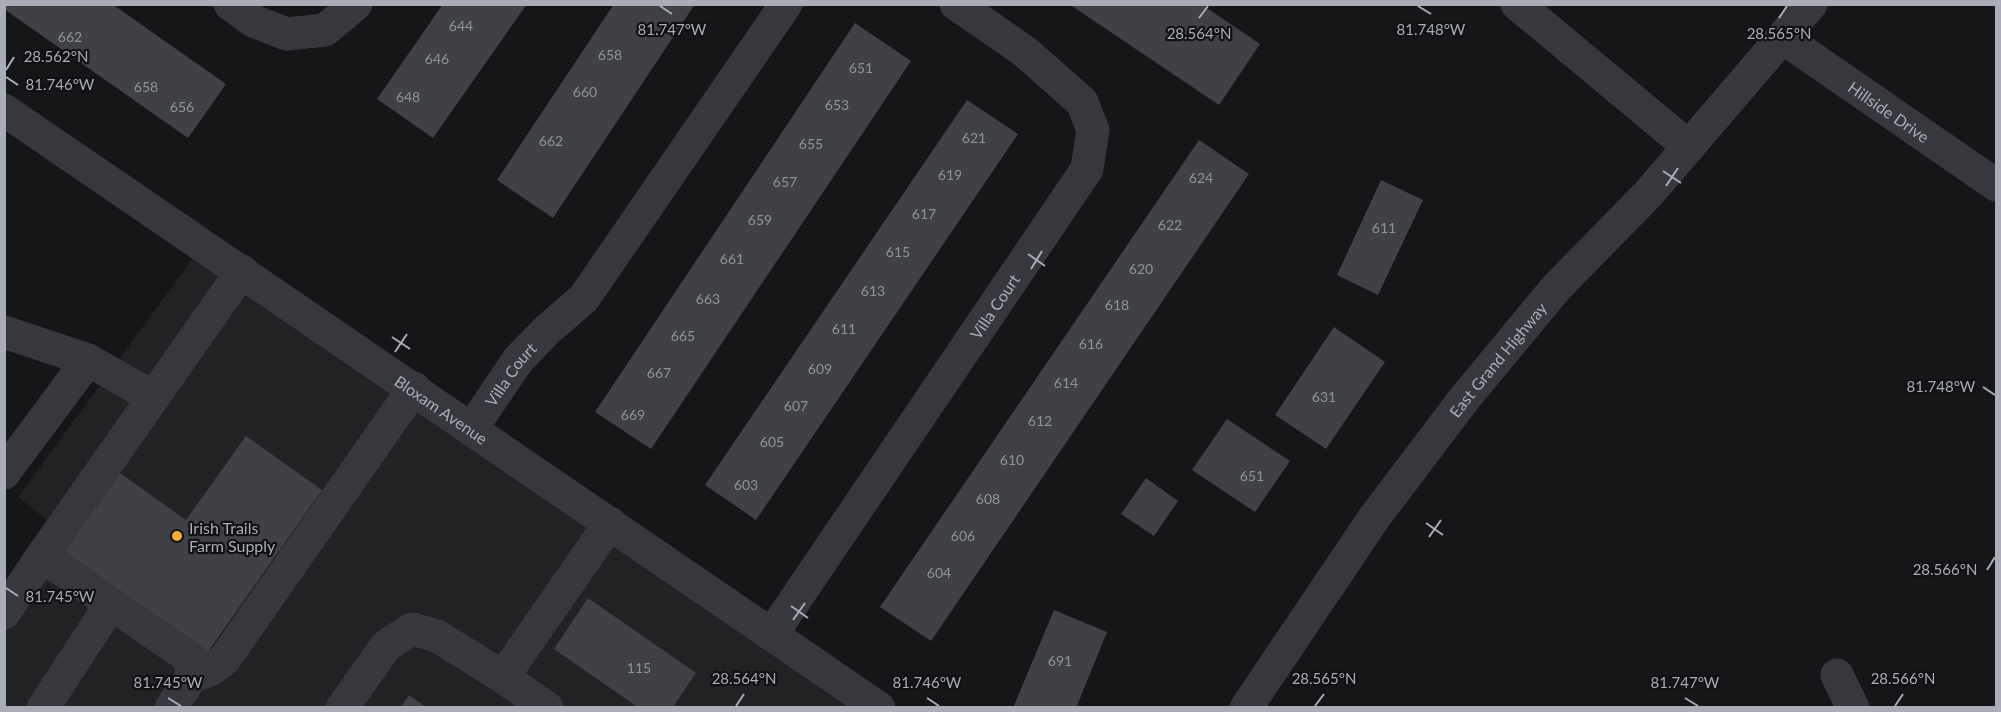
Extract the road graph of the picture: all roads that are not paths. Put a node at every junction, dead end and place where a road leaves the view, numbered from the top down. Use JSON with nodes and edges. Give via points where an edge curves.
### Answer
{"nodes":[{"id":1,"x":230,"y":4,"type":"edge"},
{"id":2,"x":356,"y":4,"type":"edge"},
{"id":3,"x":786,"y":4,"type":"edge"},
{"id":4,"x":956,"y":4,"type":"edge"},
{"id":5,"x":1517,"y":4,"type":"edge"},
{"id":6,"x":1811,"y":4,"type":"edge"},
{"id":7,"x":1783,"y":38,"type":"junction"},
{"id":8,"x":4,"y":110,"type":"edge"},
{"id":9,"x":1689,"y":147,"type":"junction"},
{"id":10,"x":1996,"y":185,"type":"edge"},
{"id":11,"x":242,"y":271,"type":"junction"},
{"id":12,"x":4,"y":332,"type":"edge"},
{"id":13,"x":88,"y":360,"type":"junction"},
{"id":14,"x":414,"y":388,"type":"junction"},
{"id":15,"x":153,"y":398,"type":"junction"},
{"id":16,"x":472,"y":428,"type":"junction"},
{"id":17,"x":4,"y":473,"type":"edge"},
{"id":18,"x":610,"y":523,"type":"junction"},
{"id":19,"x":42,"y":556,"type":"junction"},
{"id":20,"x":111,"y":604,"type":"junction"},
{"id":21,"x":4,"y":613,"type":"edge"},
{"id":22,"x":772,"y":634,"type":"junction"},
{"id":23,"x":1837,"y":675,"type":"dead end"},
{"id":24,"x":504,"y":676,"type":"junction"},
{"id":25,"x":191,"y":677,"type":"junction"},
{"id":26,"x":43,"y":708,"type":"edge"},
{"id":27,"x":171,"y":708,"type":"edge"},
{"id":28,"x":342,"y":708,"type":"edge"},
{"id":29,"x":547,"y":708,"type":"edge"},
{"id":30,"x":879,"y":708,"type":"edge"},
{"id":31,"x":1246,"y":708,"type":"edge"},
{"id":32,"x":1853,"y":708,"type":"edge"}],
"edges":[{"from":1,"to":2,"type":"street","via":[[253,21],[287,34],[325,30]]},
{"from":3,"to":16,"type":"street","name":"Villa Court","via":[[584,298],[518,360]]},
{"from":4,"to":22,"type":"street","name":"Villa Court","via":[[1023,51],[1082,102],[1093,129],[1087,169]]},
{"from":5,"to":9,"type":"street"},
{"from":6,"to":7,"type":"street","name":"East Grand Highway"},
{"from":7,"to":9,"type":"street","name":"East Grand Highway"},
{"from":7,"to":10,"type":"street","name":"Hillside Drive"},
{"from":8,"to":11,"type":"street","name":"Bloxam Avenue"},
{"from":9,"to":31,"type":"street","name":"East Grand Highway","via":[[1556,288],[1464,399],[1374,518]]},
{"from":11,"to":14,"type":"street","name":"Bloxam Avenue"},
{"from":11,"to":15,"type":"street"},
{"from":12,"to":13,"type":"street"},
{"from":13,"to":15,"type":"street"},
{"from":13,"to":17,"type":"street"},
{"from":14,"to":16,"type":"street","name":"Bloxam Avenue"},
{"from":14,"to":25,"type":"street","via":[[224,660]]},
{"from":15,"to":19,"type":"street"},
{"from":16,"to":18,"type":"street","name":"Bloxam Avenue"},
{"from":18,"to":22,"type":"street","name":"Bloxam Avenue"},
{"from":18,"to":24,"type":"street"},
{"from":19,"to":20,"type":"street"},
{"from":19,"to":21,"type":"street"},
{"from":20,"to":25,"type":"street","via":[[191,659]]},
{"from":20,"to":26,"type":"street"},
{"from":22,"to":30,"type":"street","name":"Bloxam Avenue"},
{"from":23,"to":32,"type":"street"},
{"from":24,"to":28,"type":"street","via":[[437,636],[412,628],[386,646]]},
{"from":24,"to":29,"type":"street"},
{"from":25,"to":27,"type":"street"}]}
